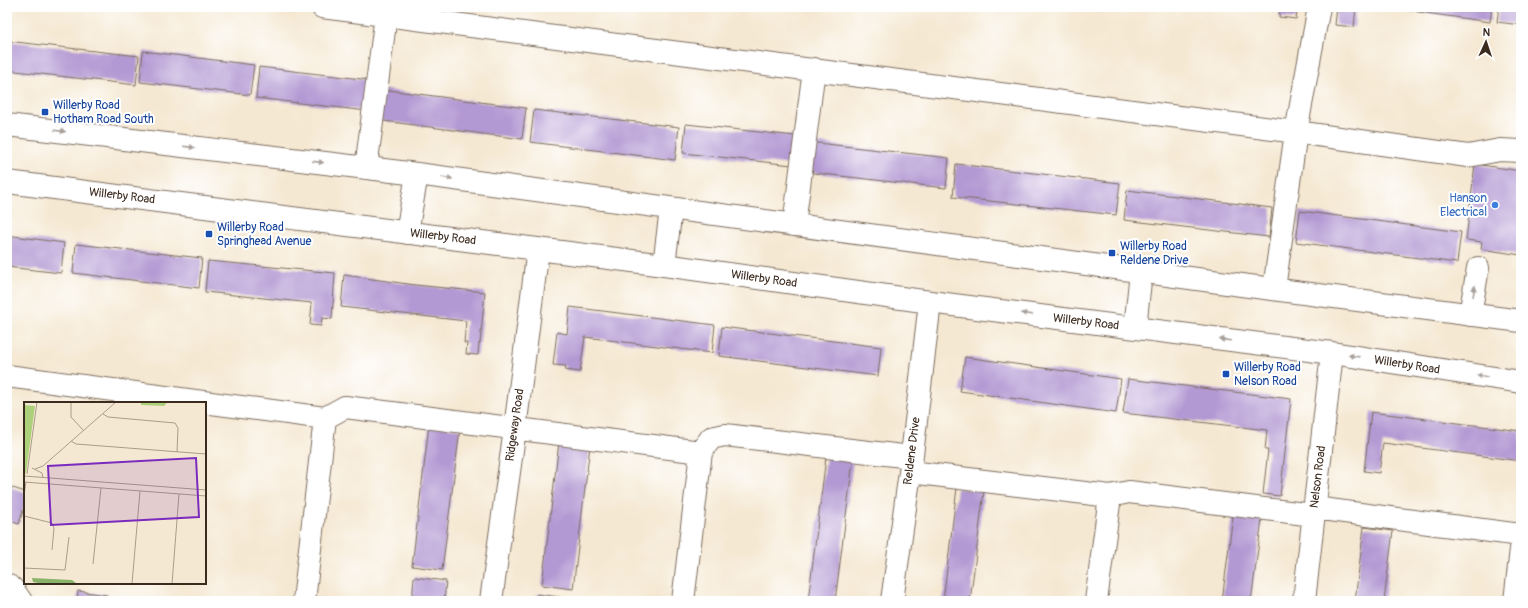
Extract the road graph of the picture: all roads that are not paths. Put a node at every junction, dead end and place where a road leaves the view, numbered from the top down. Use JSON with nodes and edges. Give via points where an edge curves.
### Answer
{"nodes":[{"id":1,"x":322,"y":7,"type":"edge"},
{"id":2,"x":1319,"y":7,"type":"edge"},
{"id":3,"x":386,"y":15,"type":"junction"},
{"id":4,"x":814,"y":69,"type":"junction"},
{"id":5,"x":7,"y":125,"type":"edge"},
{"id":6,"x":1296,"y":132,"type":"junction"},
{"id":7,"x":1521,"y":151,"type":"edge"},
{"id":8,"x":366,"y":168,"type":"junction"},
{"id":9,"x":417,"y":174,"type":"junction"},
{"id":10,"x":7,"y":182,"type":"edge"},
{"id":11,"x":671,"y":208,"type":"junction"},
{"id":12,"x":794,"y":225,"type":"junction"},
{"id":13,"x":407,"y":233,"type":"junction"},
{"id":14,"x":538,"y":249,"type":"junction"},
{"id":15,"x":664,"y":265,"type":"junction"},
{"id":16,"x":1478,"y":268,"type":"dead end"},
{"id":17,"x":1141,"y":272,"type":"junction"},
{"id":18,"x":1274,"y":289,"type":"junction"},
{"id":19,"x":930,"y":302,"type":"junction"},
{"id":20,"x":1470,"y":315,"type":"junction"},
{"id":21,"x":1521,"y":321,"type":"edge"},
{"id":22,"x":1135,"y":328,"type":"junction"},
{"id":23,"x":1332,"y":353,"type":"junction"},
{"id":24,"x":7,"y":376,"type":"edge"},
{"id":25,"x":1521,"y":382,"type":"edge"},
{"id":26,"x":204,"y":402,"type":"edge"},
{"id":27,"x":206,"y":402,"type":"edge"},
{"id":28,"x":325,"y":418,"type":"junction"},
{"id":29,"x":515,"y":429,"type":"junction"},
{"id":30,"x":701,"y":452,"type":"junction"},
{"id":31,"x":910,"y":464,"type":"junction"},
{"id":32,"x":1110,"y":496,"type":"junction"},
{"id":33,"x":1314,"y":511,"type":"junction"},
{"id":34,"x":1521,"y":535,"type":"edge"},
{"id":35,"x":1521,"y":549,"type":"edge"},
{"id":36,"x":7,"y":585,"type":"edge"},
{"id":37,"x":21,"y":601,"type":"edge"},
{"id":38,"x":304,"y":601,"type":"edge"},
{"id":39,"x":491,"y":601,"type":"edge"},
{"id":40,"x":683,"y":601,"type":"edge"},
{"id":41,"x":892,"y":601,"type":"edge"},
{"id":42,"x":1096,"y":601,"type":"edge"},
{"id":43,"x":1304,"y":601,"type":"edge"},
{"id":44,"x":1514,"y":601,"type":"edge"}],
"edges":[{"from":1,"to":3,"type":"street"},
{"from":2,"to":6,"type":"street"},
{"from":3,"to":4,"type":"street"},
{"from":3,"to":8,"type":"street"},
{"from":4,"to":6,"type":"street"},
{"from":4,"to":12,"type":"street"},
{"from":5,"to":8,"type":"street","one_way":true},
{"from":6,"to":7,"type":"street","via":[[1468,156],[1500,150]]},
{"from":6,"to":18,"type":"street"},
{"from":8,"to":9,"type":"street"},
{"from":9,"to":11,"type":"street","one_way":true},
{"from":9,"to":13,"type":"street"},
{"from":10,"to":13,"type":"street","name":"Willerby Road"},
{"from":11,"to":12,"type":"street"},
{"from":11,"to":15,"type":"street"},
{"from":12,"to":17,"type":"street"},
{"from":13,"to":14,"type":"street","name":"Willerby Road"},
{"from":14,"to":15,"type":"street","name":"Willerby Road"},
{"from":14,"to":29,"type":"street","name":"Ridgeway Road"},
{"from":15,"to":19,"type":"street","name":"Willerby Road"},
{"from":20,"to":16,"type":"street","one_way":true},
{"from":17,"to":18,"type":"street"},
{"from":17,"to":22,"type":"street"},
{"from":18,"to":20,"type":"street"},
{"from":22,"to":19,"type":"street","name":"Willerby Road","one_way":true},
{"from":19,"to":31,"type":"street","name":"Reldene Drive"},
{"from":20,"to":21,"type":"street"},
{"from":23,"to":22,"type":"street","name":"Willerby Road","one_way":true},
{"from":25,"to":23,"type":"street","name":"Willerby Road","one_way":true},
{"from":23,"to":33,"type":"street","name":"Nelson Road"},
{"from":24,"to":26,"type":"street"},
{"from":27,"to":28,"type":"street"},
{"from":28,"to":29,"type":"street","via":[[345,407]]},
{"from":28,"to":38,"type":"street"},
{"from":29,"to":30,"type":"street"},
{"from":29,"to":39,"type":"street","name":"Ridgeway Road"},
{"from":30,"to":31,"type":"street","via":[[711,438],[726,435]]},
{"from":30,"to":40,"type":"street"},
{"from":31,"to":32,"type":"street"},
{"from":31,"to":41,"type":"street","name":"Reldene Drive"},
{"from":32,"to":33,"type":"street","via":[[1128,492]]},
{"from":32,"to":42,"type":"street"},
{"from":33,"to":34,"type":"street"},
{"from":33,"to":43,"type":"street","name":"Nelson Road"},
{"from":35,"to":44,"type":"street"},
{"from":36,"to":37,"type":"street"}]}
